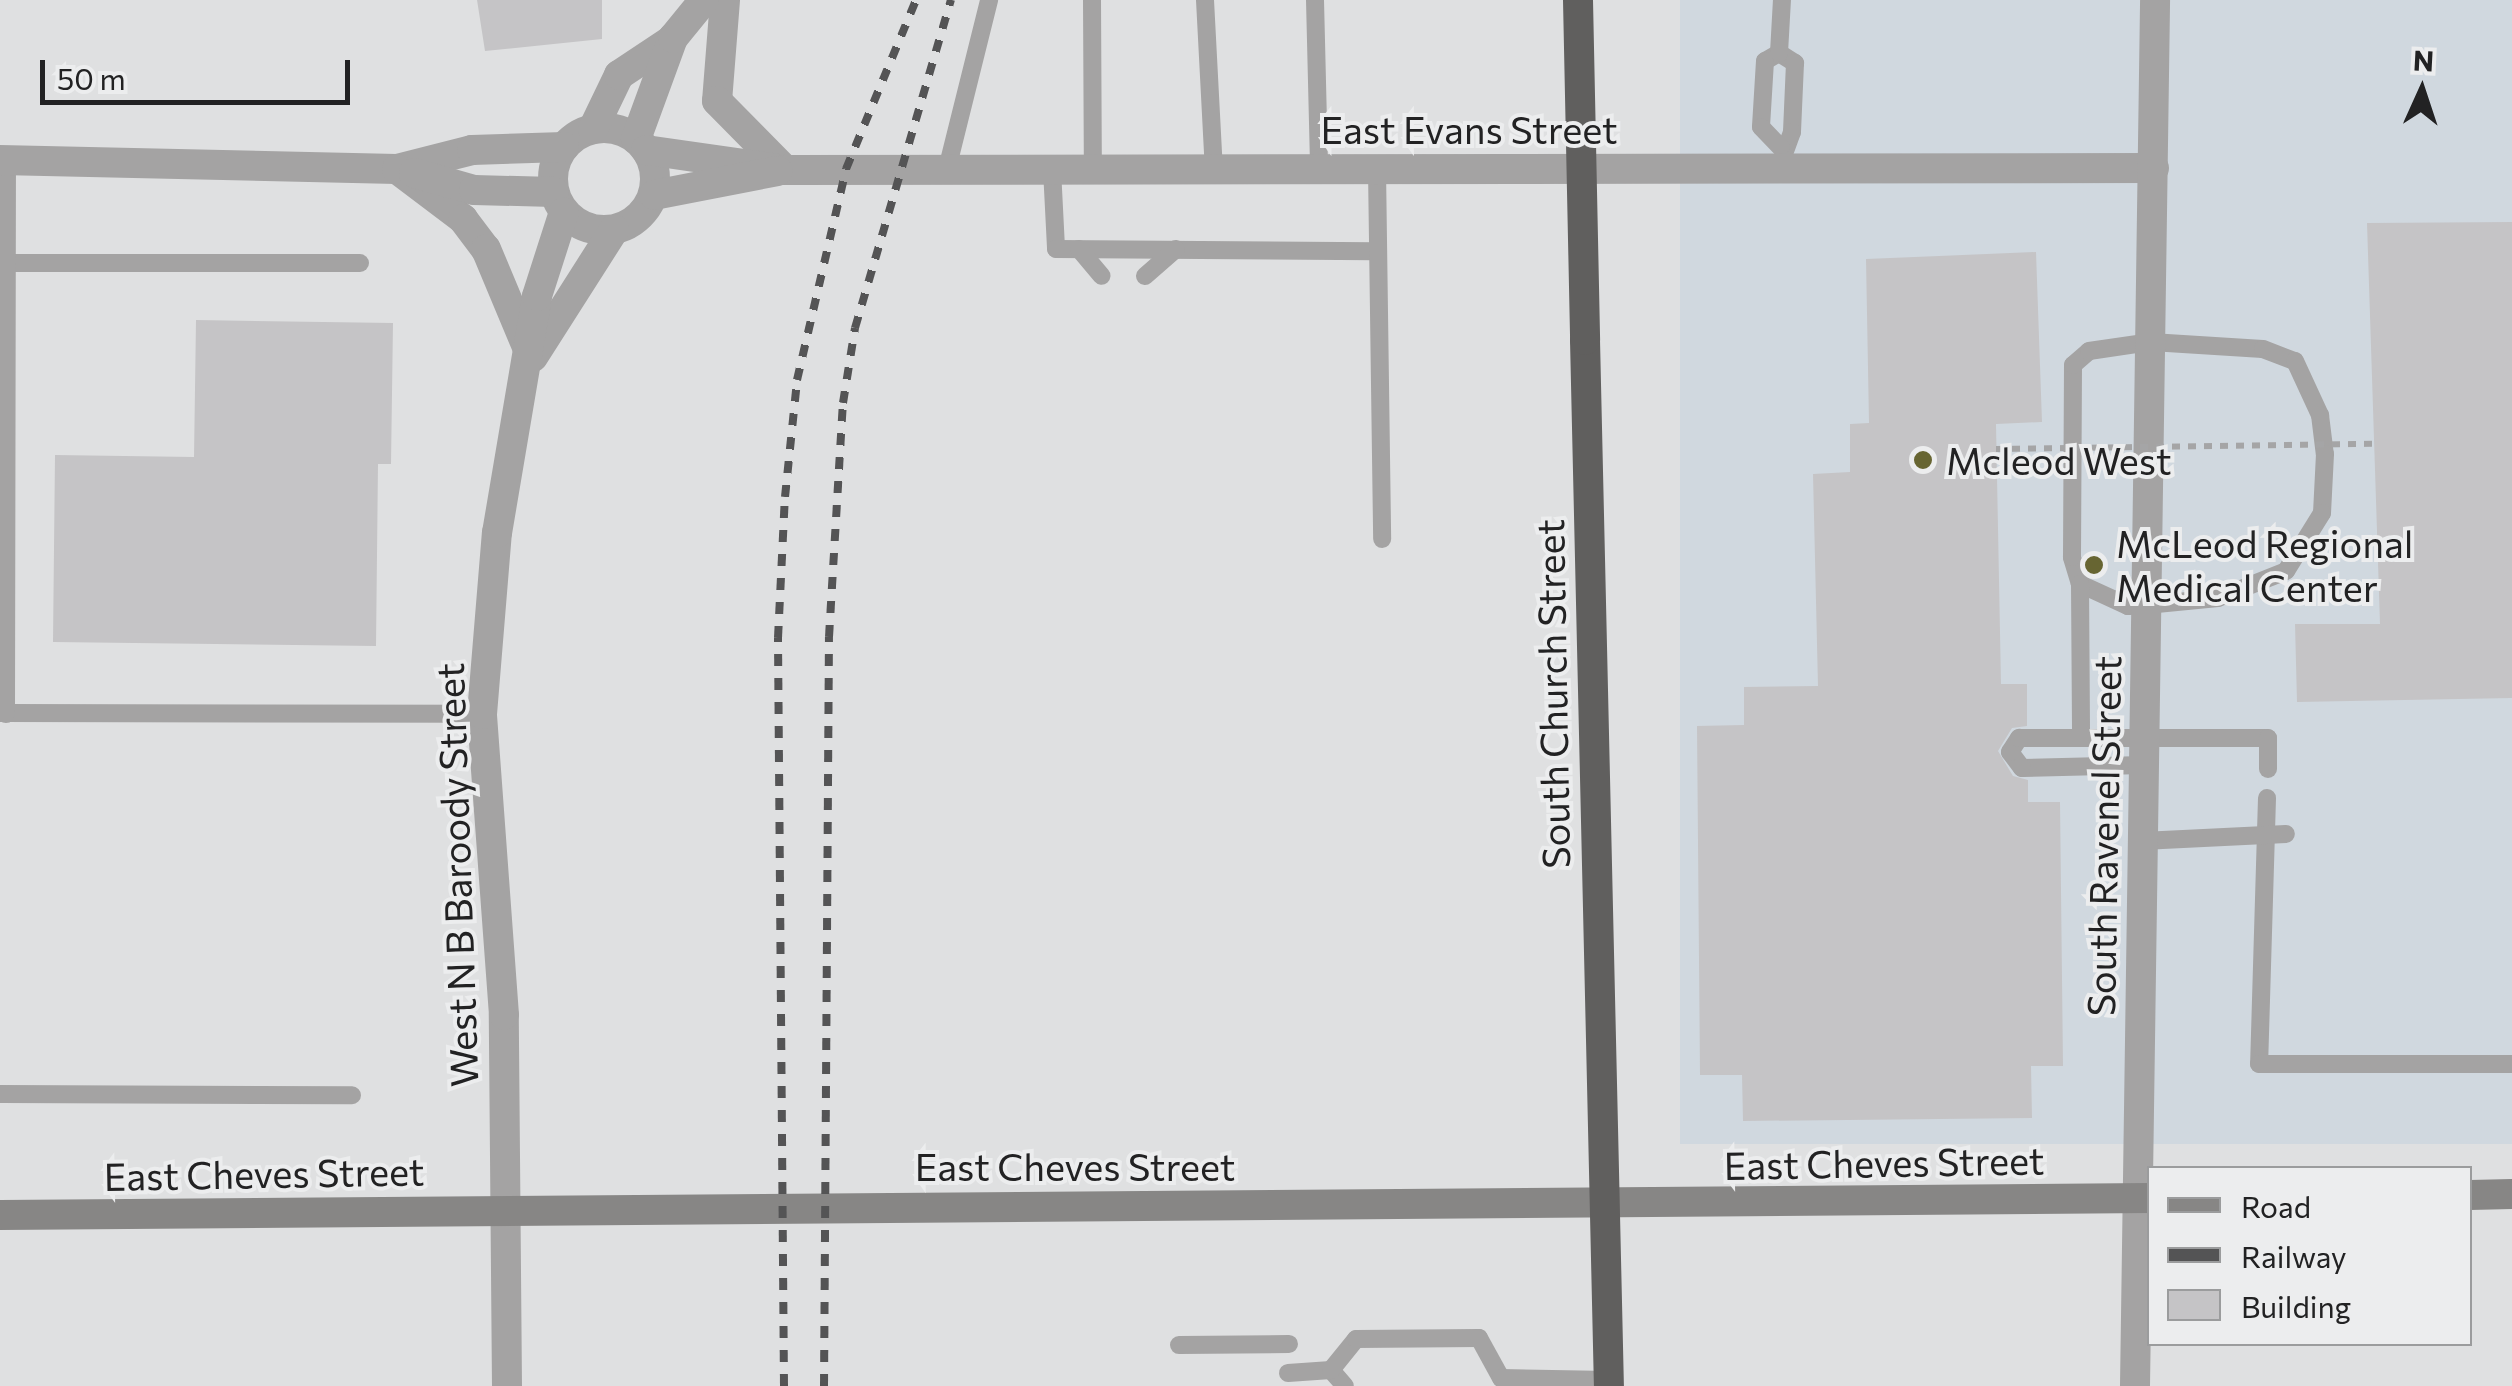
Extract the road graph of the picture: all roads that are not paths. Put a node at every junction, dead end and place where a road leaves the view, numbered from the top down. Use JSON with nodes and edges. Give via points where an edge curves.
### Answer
{"nodes":[{"id":1,"x":704,"y":0,"type":"edge"},
{"id":2,"x":724,"y":0,"type":"edge"},
{"id":3,"x":989,"y":0,"type":"edge"},
{"id":4,"x":1092,"y":0,"type":"edge"},
{"id":5,"x":1204,"y":0,"type":"edge"},
{"id":6,"x":1315,"y":0,"type":"edge"},
{"id":7,"x":1578,"y":0,"type":"edge"},
{"id":8,"x":1782,"y":0,"type":"edge"},
{"id":9,"x":2155,"y":0,"type":"edge"},
{"id":10,"x":673,"y":38,"type":"junction"},
{"id":11,"x":1778,"y":53,"type":"junction"},
{"id":12,"x":592,"y":129,"type":"junction"},
{"id":13,"x":641,"y":144,"type":"junction"},
{"id":14,"x":564,"y":147,"type":"junction"},
{"id":15,"x":1779,"y":158,"type":"junction"},
{"id":16,"x":3,"y":160,"type":"edge"},
{"id":17,"x":397,"y":168,"type":"junction"},
{"id":18,"x":2154,"y":168,"type":"junction"},
{"id":19,"x":947,"y":169,"type":"junction"},
{"id":20,"x":1052,"y":169,"type":"junction"},
{"id":21,"x":1093,"y":169,"type":"junction"},
{"id":22,"x":1319,"y":169,"type":"junction"},
{"id":23,"x":1377,"y":169,"type":"junction"},
{"id":24,"x":784,"y":170,"type":"junction"},
{"id":25,"x":1214,"y":171,"type":"junction"},
{"id":26,"x":654,"y":195,"type":"junction"},
{"id":27,"x":559,"y":202,"type":"junction"},
{"id":28,"x":614,"y":230,"type":"junction"},
{"id":29,"x":1078,"y":249,"type":"junction"},
{"id":30,"x":1176,"y":249,"type":"junction"},
{"id":31,"x":1374,"y":251,"type":"junction"},
{"id":32,"x":8,"y":263,"type":"junction"},
{"id":33,"x":360,"y":263,"type":"dead end"},
{"id":34,"x":1102,"y":276,"type":"dead end"},
{"id":35,"x":1145,"y":276,"type":"dead end"},
{"id":36,"x":2151,"y":342,"type":"junction"},
{"id":37,"x":531,"y":360,"type":"junction"},
{"id":38,"x":1382,"y":539,"type":"dead end"},
{"id":39,"x":2080,"y":584,"type":"junction"},
{"id":40,"x":2146,"y":605,"type":"junction"},
{"id":41,"x":3,"y":714,"type":"edge"},
{"id":42,"x":482,"y":714,"type":"junction"},
{"id":43,"x":2081,"y":736,"type":"junction"},
{"id":44,"x":2144,"y":750,"type":"junction"},
{"id":45,"x":2268,"y":769,"type":"dead end"},
{"id":46,"x":2267,"y":798,"type":"dead end"},
{"id":47,"x":2277,"y":837,"type":"junction"},
{"id":48,"x":2142,"y":841,"type":"junction"},
{"id":49,"x":2512,"y":1064,"type":"edge"},
{"id":50,"x":0,"y":1094,"type":"edge"},
{"id":51,"x":352,"y":1095,"type":"dead end"},
{"id":52,"x":2512,"y":1194,"type":"edge"},
{"id":53,"x":2472,"y":1195,"type":"edge"},
{"id":54,"x":2143,"y":1198,"type":"edge"},
{"id":55,"x":1602,"y":1206,"type":"junction"},
{"id":56,"x":507,"y":1211,"type":"junction"},
{"id":57,"x":0,"y":1216,"type":"edge"},
{"id":58,"x":1289,"y":1344,"type":"dead end"},
{"id":59,"x":1179,"y":1345,"type":"dead end"},
{"id":60,"x":1331,"y":1370,"type":"junction"},
{"id":61,"x":1288,"y":1373,"type":"dead end"},
{"id":62,"x":1497,"y":1382,"type":"edge"},
{"id":63,"x":1609,"y":1383,"type":"edge"},
{"id":64,"x":507,"y":1386,"type":"edge"},
{"id":65,"x":1344,"y":1386,"type":"edge"},
{"id":66,"x":2135,"y":1386,"type":"edge"}],
"edges":[{"from":1,"to":10,"type":"street"},
{"from":2,"to":24,"type":"street","via":[[716,100]]},
{"from":3,"to":19,"type":"lane"},
{"from":4,"to":21,"type":"lane"},
{"from":5,"to":25,"type":"lane"},
{"from":6,"to":22,"type":"lane"},
{"from":7,"to":55,"type":"highway","name":"South Church Street","bridge":true},
{"from":8,"to":11,"type":"lane"},
{"from":9,"to":18,"type":"street","name":"South Ravenel Street"},
{"from":10,"to":12,"type":"street","via":[[619,76]]},
{"from":10,"to":13,"type":"street"},
{"from":11,"to":15,"type":"lane","via":[[1766,61],[1762,127]]},
{"from":11,"to":15,"type":"lane","via":[[1794,63],[1792,132]]},
{"from":12,"to":13,"type":"street"},
{"from":12,"to":14,"type":"street"},
{"from":13,"to":24,"type":"street","name":"East Evans Street"},
{"from":13,"to":26,"type":"street"},
{"from":14,"to":17,"type":"street","via":[[472,150]]},
{"from":14,"to":27,"type":"street"},
{"from":15,"to":18,"type":"street","name":"East Evans Street"},
{"from":15,"to":23,"type":"street","name":"East Evans Street"},
{"from":16,"to":17,"type":"street"},
{"from":16,"to":32,"type":"lane"},
{"from":17,"to":27,"type":"street","via":[[474,190]]},
{"from":17,"to":37,"type":"street","via":[[463,219],[486,249]]},
{"from":18,"to":36,"type":"street","name":"South Ravenel Street"},
{"from":19,"to":20,"type":"street","name":"East Evans Street"},
{"from":19,"to":24,"type":"street","name":"East Evans Street"},
{"from":20,"to":21,"type":"street","name":"East Evans Street"},
{"from":20,"to":29,"type":"lane","via":[[1056,249]]},
{"from":21,"to":25,"type":"street","name":"East Evans Street"},
{"from":22,"to":23,"type":"street","name":"East Evans Street"},
{"from":22,"to":25,"type":"street","name":"East Evans Street"},
{"from":23,"to":31,"type":"lane"},
{"from":24,"to":26,"type":"street","name":"East Evans Street"},
{"from":26,"to":28,"type":"street","via":[[639,218]]},
{"from":27,"to":28,"type":"street","via":[[586,228]]},
{"from":27,"to":37,"type":"street","name":"West N B Baroody Street"},
{"from":28,"to":37,"type":"street","name":"West N B Baroody Street"},
{"from":29,"to":30,"type":"lane"},
{"from":29,"to":34,"type":"lane"},
{"from":30,"to":31,"type":"lane"},
{"from":30,"to":35,"type":"lane"},
{"from":31,"to":38,"type":"lane"},
{"from":32,"to":33,"type":"lane"},
{"from":32,"to":41,"type":"lane"},
{"from":36,"to":39,"type":"lane","via":[[2102,347],[2074,365],[2072,557]]},
{"from":36,"to":40,"type":"street","name":"South Ravenel Street"},
{"from":36,"to":40,"type":"lane","via":[[2263,349],[2295,361],[2320,415],[2325,454],[2322,513],[2286,570],[2218,598]]},
{"from":37,"to":42,"type":"street","name":"West N B Baroody Street","via":[[496,532]]},
{"from":39,"to":40,"type":"lane","via":[[2128,606]]},
{"from":39,"to":43,"type":"lane"},
{"from":40,"to":44,"type":"street","name":"South Ravenel Street"},
{"from":41,"to":42,"type":"lane"},
{"from":42,"to":56,"type":"street","name":"West N B Baroody Street","via":[[504,1015]]},
{"from":43,"to":44,"type":"lane"},
{"from":43,"to":44,"type":"lane","via":[[2019,738],[2010,752],[2022,768]]},
{"from":44,"to":45,"type":"lane","via":[[2277,738]]},
{"from":44,"to":48,"type":"street","name":"South Ravenel Street"},
{"from":46,"to":47,"type":"lane"},
{"from":47,"to":48,"type":"lane"},
{"from":47,"to":49,"type":"lane","via":[[2259,1064]]},
{"from":48,"to":54,"type":"street","name":"South Ravenel Street"},
{"from":50,"to":51,"type":"lane"},
{"from":52,"to":53,"type":"main road"},
{"from":54,"to":55,"type":"main road","name":"East Cheves Street"},
{"from":54,"to":66,"type":"street","name":"South Ravenel Street"},
{"from":55,"to":56,"type":"main road","name":"East Cheves Street"},
{"from":55,"to":63,"type":"highway","name":"South Church Street"},
{"from":56,"to":57,"type":"main road","name":"East Cheves Street"},
{"from":56,"to":64,"type":"street","name":"West N B Baroody Street"},
{"from":58,"to":59,"type":"lane"},
{"from":60,"to":61,"type":"lane"},
{"from":60,"to":62,"type":"lane","via":[[1356,1339],[1479,1338]]},
{"from":60,"to":65,"type":"lane"},
{"from":62,"to":63,"type":"lane"}]}
